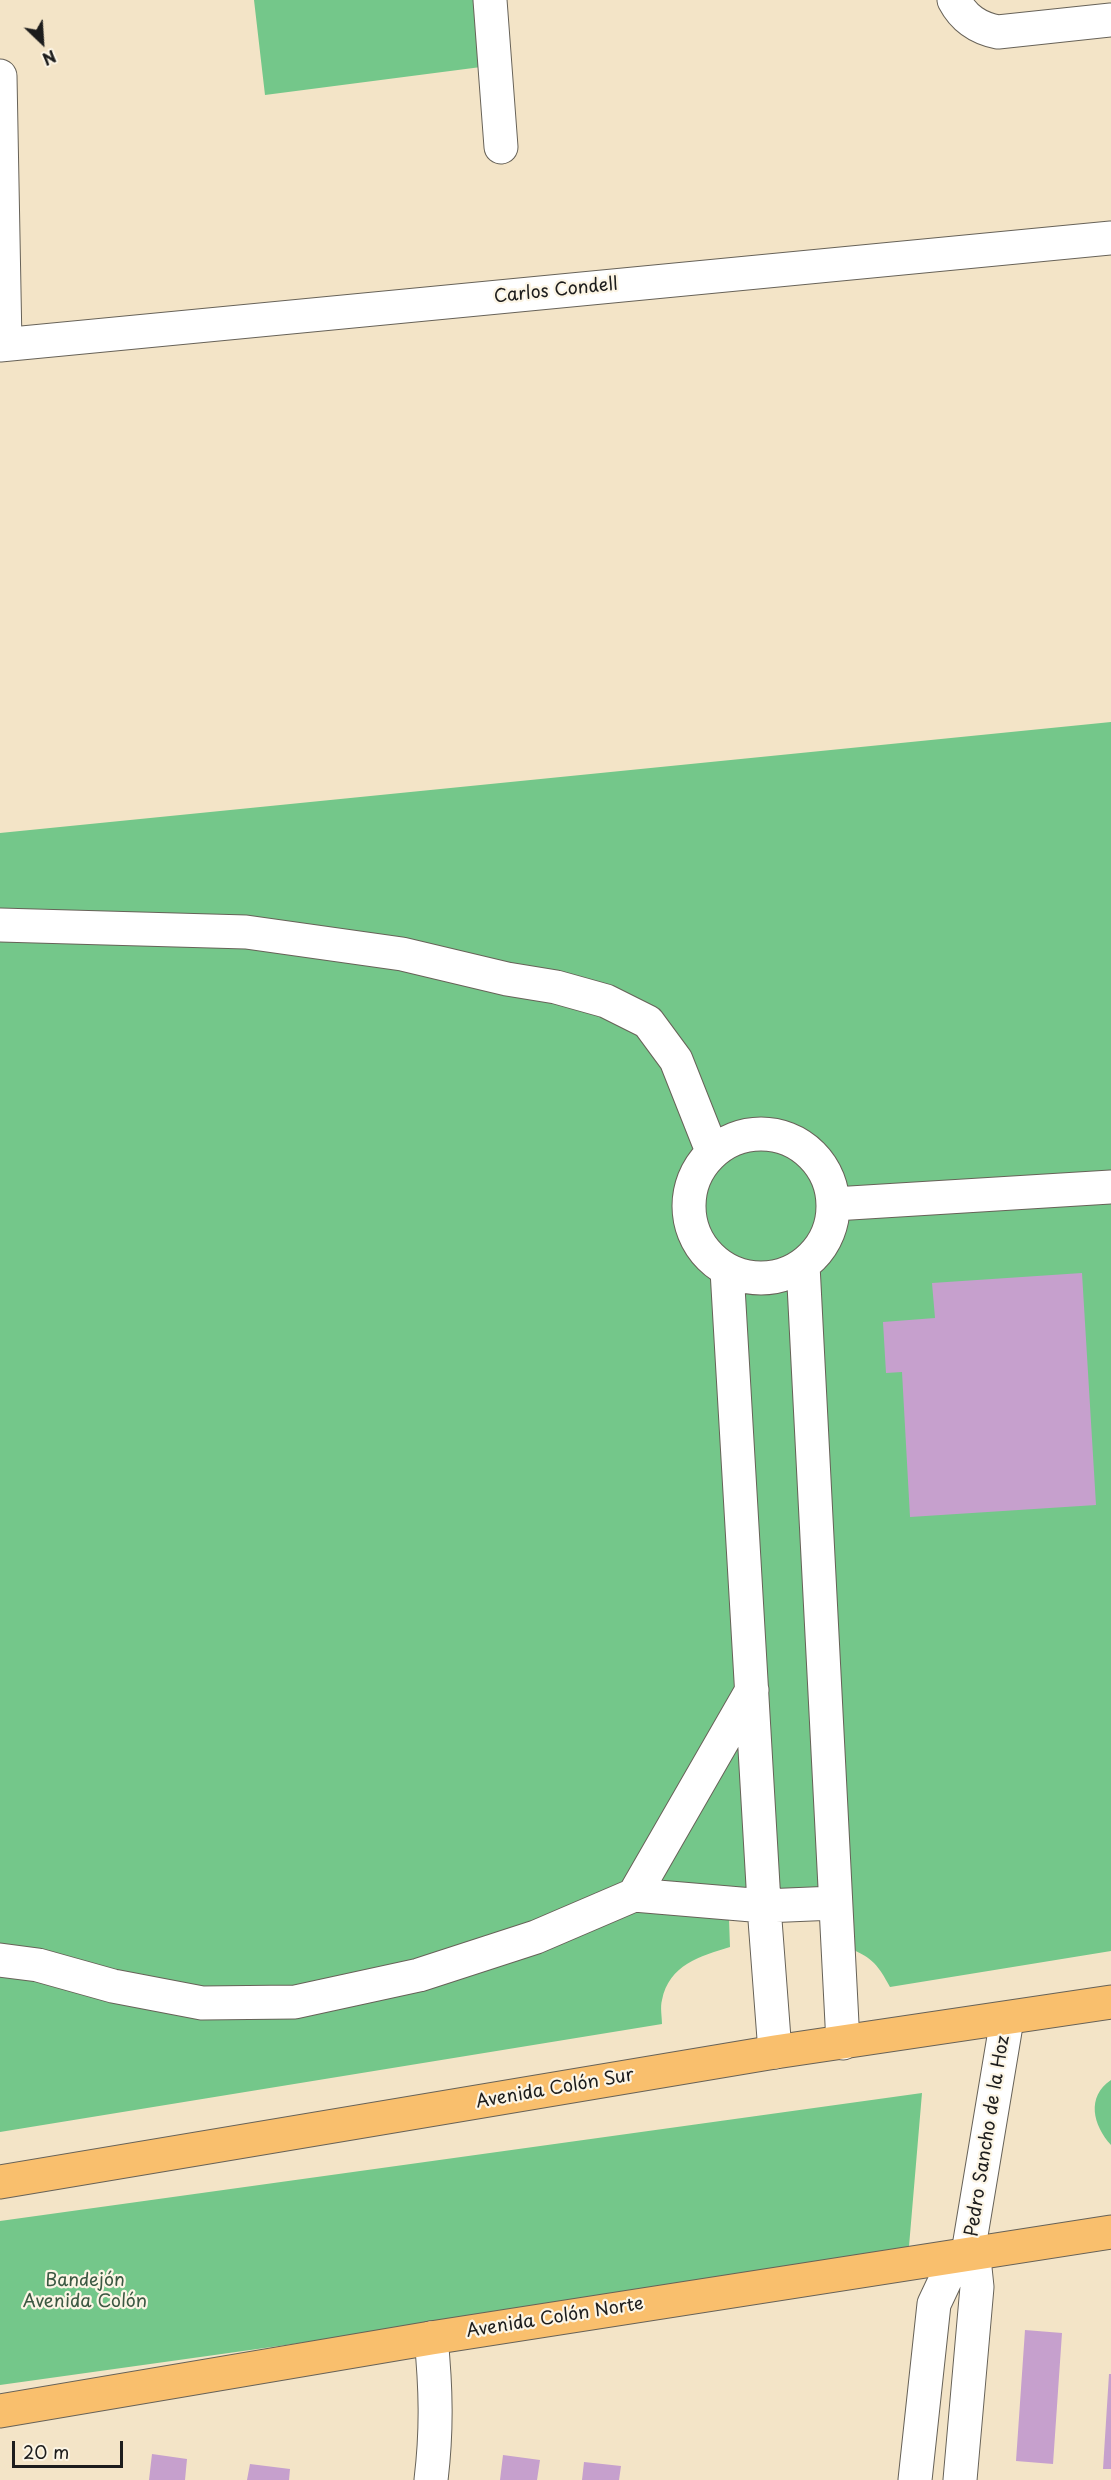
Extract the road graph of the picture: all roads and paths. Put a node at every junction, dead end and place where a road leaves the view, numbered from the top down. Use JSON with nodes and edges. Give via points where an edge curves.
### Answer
{"nodes":[{"id":1,"x":490,"y":0,"type":"edge"},
{"id":2,"x":954,"y":0,"type":"edge"},
{"id":3,"x":1111,"y":20,"type":"edge"},
{"id":4,"x":0,"y":76,"type":"edge"},
{"id":5,"x":501,"y":147,"type":"dead end"},
{"id":6,"x":1111,"y":238,"type":"edge"},
{"id":7,"x":2,"y":345,"type":"edge"},
{"id":8,"x":0,"y":925,"type":"edge"},
{"id":9,"x":712,"y":1151,"type":"junction"},
{"id":10,"x":1111,"y":1187,"type":"edge"},
{"id":11,"x":834,"y":1204,"type":"junction"},
{"id":12,"x":803,"y":1265,"type":"junction"},
{"id":13,"x":727,"y":1270,"type":"junction"},
{"id":14,"x":752,"y":1690,"type":"junction"},
{"id":15,"x":634,"y":1895,"type":"junction"},
{"id":16,"x":835,"y":1903,"type":"junction"},
{"id":17,"x":764,"y":1906,"type":"junction"},
{"id":18,"x":0,"y":1960,"type":"edge"},
{"id":19,"x":1111,"y":2002,"type":"edge"},
{"id":20,"x":1007,"y":2019,"type":"junction"},
{"id":21,"x":843,"y":2043,"type":"junction"},
{"id":22,"x":775,"y":2052,"type":"junction"},
{"id":23,"x":0,"y":2182,"type":"edge"},
{"id":24,"x":1111,"y":2232,"type":"edge"},
{"id":25,"x":968,"y":2253,"type":"junction"},
{"id":26,"x":431,"y":2338,"type":"junction"},
{"id":27,"x":0,"y":2411,"type":"edge"},
{"id":28,"x":431,"y":2480,"type":"edge"},
{"id":29,"x":915,"y":2480,"type":"edge"},
{"id":30,"x":960,"y":2480,"type":"edge"}],
"edges":[{"from":1,"to":5,"type":"street"},
{"from":2,"to":3,"type":"street","via":[[971,22],[998,33]]},
{"from":4,"to":7,"type":"street"},
{"from":6,"to":7,"type":"street","name":"Carlos Condell"},
{"from":8,"to":9,"type":"street","via":[[246,932],[402,954],[606,1000],[648,1022],[675,1060]]},
{"from":9,"to":11,"type":"street","via":[[733,1138],[756,1133],[779,1135],[801,1145],[818,1161],[829,1181]]},
{"from":9,"to":13,"type":"street","via":[[693,1180],[688,1215],[694,1237],[708,1257]]},
{"from":10,"to":11,"type":"street"},
{"from":11,"to":12,"type":"street","via":[[830,1227],[819,1248]]},
{"from":12,"to":13,"type":"street","via":[[765,1278]]},
{"from":12,"to":16,"type":"street"},
{"from":13,"to":14,"type":"street"},
{"from":14,"to":15,"type":"street"},
{"from":14,"to":17,"type":"street"},
{"from":15,"to":17,"type":"street"},
{"from":15,"to":18,"type":"street","via":[[536,1937],[419,1975],[295,2002],[202,2004],[113,1986],[38,1965]]},
{"from":16,"to":17,"type":"street"},
{"from":16,"to":21,"type":"street"},
{"from":17,"to":22,"type":"street"},
{"from":19,"to":20,"type":"main road","name":"Avenida Colón Sur"},
{"from":20,"to":21,"type":"main road","name":"Avenida Colón Sur"},
{"from":20,"to":25,"type":"street","name":"Pedro Sancho de la Hoz"},
{"from":21,"to":22,"type":"main road","name":"Avenida Colón Sur"},
{"from":22,"to":23,"type":"main road","name":"Avenida Colón Sur"},
{"from":24,"to":25,"type":"main road","name":"Avenida Colón Norte"},
{"from":25,"to":26,"type":"main road","name":"Avenida Colón Norte"},
{"from":25,"to":29,"type":"street","name":"Pedro Sancho de la Hoz","via":[[950,2270],[934,2304]]},
{"from":25,"to":30,"type":"street","name":"Pedro Sancho de la Hoz","via":[[977,2287]]},
{"from":26,"to":27,"type":"main road","name":"Avenida Colón Norte"},
{"from":26,"to":28,"type":"street","via":[[436,2394]]}]}
